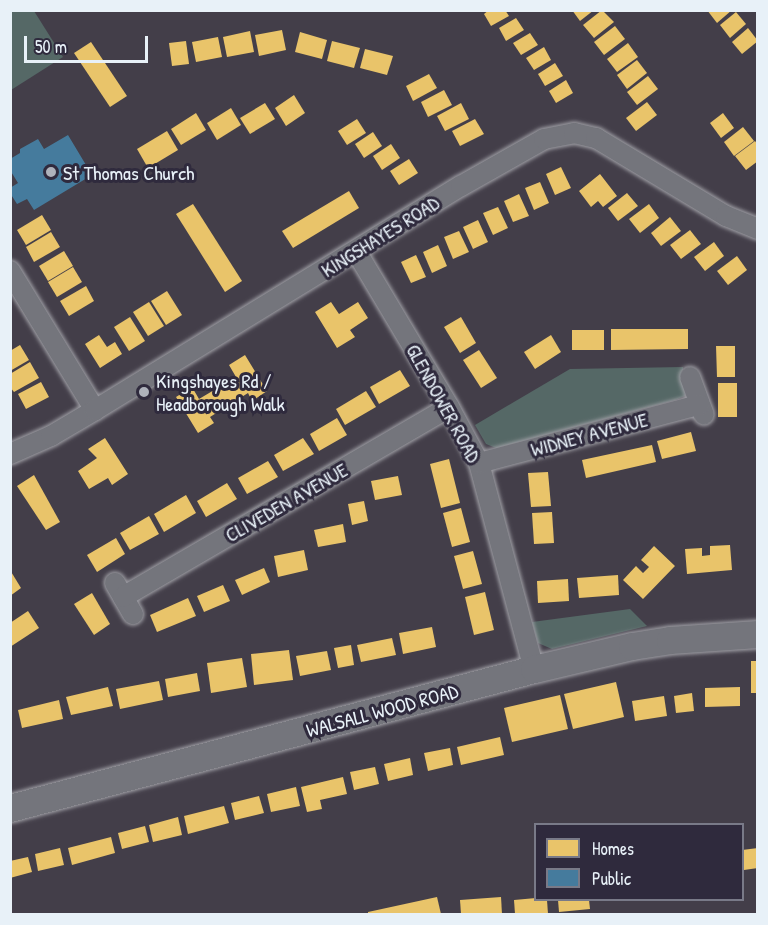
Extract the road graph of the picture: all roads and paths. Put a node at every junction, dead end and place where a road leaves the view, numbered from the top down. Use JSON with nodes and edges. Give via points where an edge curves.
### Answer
{"nodes":[{"id":1,"x":758,"y":229,"type":"edge"},
{"id":2,"x":356,"y":251,"type":"junction"},
{"id":3,"x":10,"y":271,"type":"edge"},
{"id":4,"x":690,"y":377,"type":"dead end"},
{"id":5,"x":449,"y":407,"type":"junction"},
{"id":6,"x":95,"y":410,"type":"junction"},
{"id":7,"x":10,"y":454,"type":"edge"},
{"id":8,"x":479,"y":463,"type":"junction"},
{"id":9,"x":124,"y":598,"type":"dead end"},
{"id":10,"x":758,"y":634,"type":"edge"},
{"id":11,"x":534,"y":669,"type":"junction"},
{"id":12,"x":10,"y":808,"type":"edge"}],
"edges":[{"from":1,"to":2,"type":"street","name":"KINGSHAYES ROAD","via":[[726,216],[596,138],[574,133],[544,139]]},
{"from":2,"to":5,"type":"street","name":"GLENDOWER ROAD"},
{"from":2,"to":6,"type":"street","name":"KINGSHAYES ROAD"},
{"from":3,"to":6,"type":"street"},
{"from":4,"to":8,"type":"street","name":"WIDNEY AVENUE","via":[[701,410]]},
{"from":5,"to":8,"type":"street","name":"GLENDOWER ROAD"},
{"from":5,"to":9,"type":"street","name":"CLIVEDEN AVENUE"},
{"from":6,"to":7,"type":"street","name":"KINGSHAYES ROAD"},
{"from":8,"to":11,"type":"street","name":"GLENDOWER ROAD"},
{"from":10,"to":11,"type":"street","name":"WALSALL WOOD ROAD","via":[[670,640]]},
{"from":11,"to":12,"type":"street","name":"WALSALL WOOD ROAD"}]}
